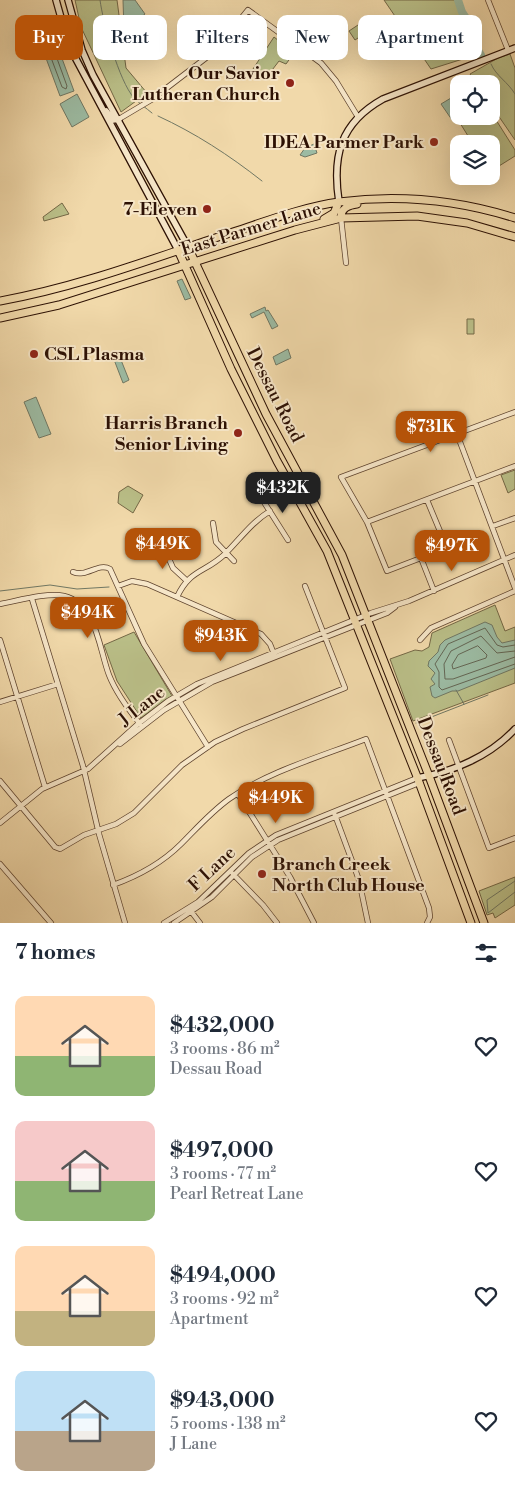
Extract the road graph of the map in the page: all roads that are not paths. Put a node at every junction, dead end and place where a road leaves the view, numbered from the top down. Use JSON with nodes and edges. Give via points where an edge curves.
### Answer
{"nodes":[{"id":1,"x":56,"y":0,"type":"edge"},
{"id":2,"x":68,"y":0,"type":"edge"},
{"id":3,"x":488,"y":0,"type":"edge"},
{"id":4,"x":60,"y":15,"type":"edge"},
{"id":5,"x":72,"y":15,"type":"edge"},
{"id":6,"x":515,"y":48,"type":"edge"},
{"id":7,"x":508,"y":50,"type":"junction"},
{"id":8,"x":83,"y":52,"type":"edge"},
{"id":9,"x":76,"y":60,"type":"edge"},
{"id":10,"x":97,"y":100,"type":"junction"},
{"id":11,"x":358,"y":117,"type":"junction"},
{"id":12,"x":122,"y":118,"type":"junction"},
{"id":13,"x":108,"y":122,"type":"junction"},
{"id":14,"x":130,"y":139,"type":"junction"},
{"id":15,"x":386,"y":198,"type":"junction"},
{"id":16,"x":338,"y":202,"type":"junction"},
{"id":17,"x":341,"y":218,"type":"junction"},
{"id":18,"x":515,"y":218,"type":"edge"},
{"id":19,"x":291,"y":231,"type":"junction"},
{"id":20,"x":515,"y":237,"type":"edge"},
{"id":21,"x":188,"y":247,"type":"junction"},
{"id":22,"x":178,"y":250,"type":"junction"},
{"id":23,"x":195,"y":262,"type":"junction"},
{"id":24,"x":346,"y":264,"type":"dead end"},
{"id":25,"x":186,"y":265,"type":"junction"},
{"id":26,"x":0,"y":301,"type":"edge"},
{"id":27,"x":0,"y":318,"type":"edge"},
{"id":28,"x":242,"y":364,"type":"junction"},
{"id":29,"x":231,"y":369,"type":"junction"},
{"id":30,"x":515,"y":412,"type":"edge"},
{"id":31,"x":457,"y":434,"type":"junction"},
{"id":32,"x":515,"y":466,"type":"edge"},
{"id":33,"x":476,"y":482,"type":"junction"},
{"id":34,"x":262,"y":499,"type":"dead end"},
{"id":35,"x":428,"y":500,"type":"junction"},
{"id":36,"x":270,"y":511,"type":"junction"},
{"id":37,"x":324,"y":518,"type":"junction"},
{"id":38,"x":515,"y":518,"type":"edge"},
{"id":39,"x":367,"y":522,"type":"junction"},
{"id":40,"x":213,"y":523,"type":"dead end"},
{"id":41,"x":314,"y":525,"type":"junction"},
{"id":42,"x":493,"y":526,"type":"junction"},
{"id":43,"x":288,"y":540,"type":"dead end"},
{"id":44,"x":162,"y":543,"type":"dead end"},
{"id":45,"x":226,"y":553,"type":"junction"},
{"id":46,"x":515,"y":555,"type":"edge"},
{"id":47,"x":421,"y":558,"type":"junction"},
{"id":48,"x":504,"y":559,"type":"junction"},
{"id":49,"x":234,"y":561,"type":"dead end"},
{"id":50,"x":73,"y":572,"type":"dead end"},
{"id":51,"x":186,"y":580,"type":"junction"},
{"id":52,"x":118,"y":586,"type":"junction"},
{"id":53,"x":305,"y":586,"type":"dead end"},
{"id":54,"x":515,"y":588,"type":"edge"},
{"id":55,"x":434,"y":590,"type":"junction"},
{"id":56,"x":515,"y":591,"type":"edge"},
{"id":57,"x":177,"y":597,"type":"junction"},
{"id":58,"x":32,"y":599,"type":"junction"},
{"id":59,"x":0,"y":604,"type":"edge"},
{"id":60,"x":367,"y":618,"type":"junction"},
{"id":61,"x":355,"y":622,"type":"junction"},
{"id":62,"x":323,"y":632,"type":"junction"},
{"id":63,"x":325,"y":638,"type":"junction"},
{"id":64,"x":0,"y":640,"type":"edge"},
{"id":65,"x":420,"y":640,"type":"dead end"},
{"id":66,"x":274,"y":654,"type":"junction"},
{"id":67,"x":58,"y":684,"type":"junction"},
{"id":68,"x":17,"y":696,"type":"junction"},
{"id":69,"x":178,"y":698,"type":"junction"},
{"id":70,"x":0,"y":702,"type":"edge"},
{"id":71,"x":141,"y":725,"type":"junction"},
{"id":72,"x":515,"y":729,"type":"edge"},
{"id":73,"x":449,"y":740,"type":"dead end"},
{"id":74,"x":208,"y":747,"type":"junction"},
{"id":75,"x":459,"y":765,"type":"junction"},
{"id":76,"x":84,"y":771,"type":"junction"},
{"id":77,"x":430,"y":776,"type":"junction"},
{"id":78,"x":418,"y":780,"type":"junction"},
{"id":79,"x":0,"y":781,"type":"edge"},
{"id":80,"x":46,"y":787,"type":"junction"},
{"id":81,"x":386,"y":793,"type":"junction"},
{"id":82,"x":238,"y":794,"type":"junction"},
{"id":83,"x":20,"y":805,"type":"junction"},
{"id":84,"x":334,"y":813,"type":"junction"},
{"id":85,"x":0,"y":823,"type":"edge"},
{"id":86,"x":98,"y":830,"type":"junction"},
{"id":87,"x":515,"y":838,"type":"edge"},
{"id":88,"x":268,"y":842,"type":"junction"},
{"id":89,"x":0,"y":864,"type":"edge"},
{"id":90,"x":232,"y":873,"type":"junction"},
{"id":91,"x":113,"y":885,"type":"junction"},
{"id":92,"x":191,"y":910,"type":"junction"},
{"id":93,"x":484,"y":922,"type":"edge"},
{"id":94,"x":51,"y":923,"type":"edge"},
{"id":95,"x":125,"y":923,"type":"edge"},
{"id":96,"x":164,"y":923,"type":"edge"},
{"id":97,"x":174,"y":923,"type":"edge"},
{"id":98,"x":200,"y":923,"type":"edge"},
{"id":99,"x":277,"y":923,"type":"edge"},
{"id":100,"x":314,"y":923,"type":"edge"},
{"id":101,"x":368,"y":923,"type":"edge"},
{"id":102,"x":427,"y":923,"type":"edge"},
{"id":103,"x":471,"y":923,"type":"edge"}],
"edges":[{"from":1,"to":4,"type":"main road","name":"Dessau Road"},
{"from":2,"to":5,"type":"main road","name":"Dessau Road"},
{"from":3,"to":7,"type":"street"},
{"from":6,"to":7,"type":"main road"},
{"from":7,"to":11,"type":"main road","via":[[383,99]]},
{"from":8,"to":12,"type":"main road","name":"Dessau Road","via":[[93,75]]},
{"from":9,"to":10,"type":"main road","name":"Dessau Road"},
{"from":10,"to":12,"type":"main road","via":[[113,120]]},
{"from":10,"to":13,"type":"main road","name":"Dessau Road"},
{"from":11,"to":12,"type":"street","via":[[321,63],[248,10],[215,51],[152,100]]},
{"from":11,"to":16,"type":"main road","via":[[345,135],[338,153]]},
{"from":12,"to":14,"type":"main road","name":"Dessau Road"},
{"from":13,"to":14,"type":"main road","via":[[117,125]]},
{"from":13,"to":22,"type":"main road","name":"Dessau Road"},
{"from":14,"to":21,"type":"main road","name":"Dessau Road"},
{"from":15,"to":16,"type":"main road","name":"East Parmer Lane"},
{"from":15,"to":17,"type":"main road","via":[[379,202],[350,205],[341,212]]},
{"from":15,"to":18,"type":"main road","name":"East Parmer Lane","via":[[442,201]]},
{"from":16,"to":19,"type":"main road","via":[[331,216],[298,225]]},
{"from":16,"to":21,"type":"main road","name":"East Parmer Lane","via":[[305,209]]},
{"from":17,"to":19,"type":"main road","name":"East Parmer Lane"},
{"from":17,"to":20,"type":"main road","name":"East Parmer Lane","via":[[424,217],[467,223]]},
{"from":17,"to":24,"type":"street"},
{"from":19,"to":23,"type":"main road","name":"East Parmer Lane"},
{"from":21,"to":22,"type":"main road","name":"East Parmer Lane"},
{"from":21,"to":23,"type":"main road","name":"Dessau Road"},
{"from":22,"to":25,"type":"main road","name":"Dessau Road"},
{"from":22,"to":26,"type":"main road","name":"East Parmer Lane","via":[[60,287]]},
{"from":23,"to":25,"type":"main road","name":"East Parmer Lane"},
{"from":23,"to":28,"type":"main road","name":"Dessau Road"},
{"from":25,"to":27,"type":"main road","name":"East Parmer Lane","via":[[59,304]]},
{"from":25,"to":29,"type":"main road","name":"Dessau Road"},
{"from":28,"to":29,"type":"main road"},
{"from":28,"to":37,"type":"main road","name":"Dessau Road"},
{"from":29,"to":41,"type":"main road","name":"Dessau Road","via":[[277,461]]},
{"from":30,"to":31,"type":"street"},
{"from":31,"to":33,"type":"street"},
{"from":31,"to":39,"type":"street","via":[[341,477]]},
{"from":32,"to":33,"type":"street"},
{"from":33,"to":35,"type":"street"},
{"from":33,"to":42,"type":"street"},
{"from":34,"to":36,"type":"street"},
{"from":35,"to":39,"type":"street"},
{"from":35,"to":47,"type":"street","via":[[447,548]]},
{"from":36,"to":43,"type":"street"},
{"from":36,"to":45,"type":"street","via":[[252,524]]},
{"from":37,"to":41,"type":"main road"},
{"from":37,"to":60,"type":"main road","name":"Dessau Road"},
{"from":38,"to":42,"type":"street"},
{"from":39,"to":47,"type":"street","via":[[387,571]]},
{"from":40,"to":45,"type":"street","via":[[216,542]]},
{"from":41,"to":61,"type":"main road","name":"Dessau Road"},
{"from":42,"to":48,"type":"street"},
{"from":44,"to":51,"type":"street","via":[[173,568]]},
{"from":45,"to":49,"type":"street"},
{"from":45,"to":51,"type":"street"},
{"from":46,"to":48,"type":"street"},
{"from":47,"to":55,"type":"street"},
{"from":48,"to":54,"type":"street"},
{"from":48,"to":55,"type":"street"},
{"from":50,"to":52,"type":"street","via":[[85,574],[106,566]]},
{"from":51,"to":57,"type":"street"},
{"from":52,"to":57,"type":"street","via":[[132,581],[142,582]]},
{"from":52,"to":69,"type":"street","via":[[140,636]]},
{"from":53,"to":62,"type":"street"},
{"from":55,"to":60,"type":"street","via":[[388,613]]},
{"from":56,"to":65,"type":"street","via":[[431,628]]},
{"from":57,"to":66,"type":"street","via":[[261,634]]},
{"from":58,"to":59,"type":"street"},
{"from":58,"to":67,"type":"street"},
{"from":58,"to":71,"type":"street","via":[[64,596],[86,609],[113,684]]},
{"from":60,"to":61,"type":"street"},
{"from":60,"to":77,"type":"main road","name":"Dessau Road"},
{"from":61,"to":62,"type":"street","name":"J Lane"},
{"from":61,"to":63,"type":"street","name":"J Lane"},
{"from":61,"to":78,"type":"main road","name":"Dessau Road"},
{"from":62,"to":63,"type":"street"},
{"from":62,"to":66,"type":"street","name":"J Lane"},
{"from":63,"to":66,"type":"street","name":"J Lane"},
{"from":63,"to":74,"type":"street","via":[[345,688],[242,728]]},
{"from":64,"to":68,"type":"street"},
{"from":66,"to":69,"type":"street","name":"J Lane","via":[[208,679]]},
{"from":67,"to":68,"type":"street"},
{"from":67,"to":76,"type":"street"},
{"from":68,"to":70,"type":"street"},
{"from":68,"to":80,"type":"street"},
{"from":69,"to":71,"type":"street","name":"J Lane"},
{"from":69,"to":74,"type":"street"},
{"from":71,"to":76,"type":"street","name":"J Lane"},
{"from":72,"to":75,"type":"main road","via":[[489,752]]},
{"from":73,"to":75,"type":"street"},
{"from":74,"to":86,"type":"street","via":[[182,765],[134,813]]},
{"from":75,"to":77,"type":"main road"},
{"from":75,"to":87,"type":"street","via":[[489,848]]},
{"from":76,"to":80,"type":"street","name":"J Lane"},
{"from":76,"to":86,"type":"street"},
{"from":77,"to":78,"type":"main road"},
{"from":77,"to":93,"type":"main road","name":"Dessau Road"},
{"from":78,"to":81,"type":"street","name":"F Lane"},
{"from":78,"to":103,"type":"main road","name":"Dessau Road"},
{"from":79,"to":83,"type":"street"},
{"from":80,"to":83,"type":"street","name":"J Lane"},
{"from":81,"to":82,"type":"street","via":[[366,739],[277,774]]},
{"from":81,"to":84,"type":"street","name":"F Lane"},
{"from":81,"to":102,"type":"street","via":[[429,908]]},
{"from":82,"to":88,"type":"street"},
{"from":82,"to":91,"type":"street","via":[[160,861]]},
{"from":83,"to":85,"type":"street","name":"J Lane"},
{"from":83,"to":86,"type":"street","via":[[57,849]]},
{"from":84,"to":88,"type":"street","name":"F Lane"},
{"from":84,"to":101,"type":"street","via":[[359,880]]},
{"from":86,"to":91,"type":"street"},
{"from":88,"to":90,"type":"street","name":"F Lane"},
{"from":88,"to":100,"type":"street"},
{"from":89,"to":94,"type":"street"},
{"from":90,"to":92,"type":"street","name":"F Lane","via":[[212,897]]},
{"from":90,"to":99,"type":"street"},
{"from":91,"to":95,"type":"street"},
{"from":92,"to":96,"type":"street","name":"F Lane"},
{"from":92,"to":97,"type":"street","name":"F Lane"},
{"from":92,"to":98,"type":"street"}]}
